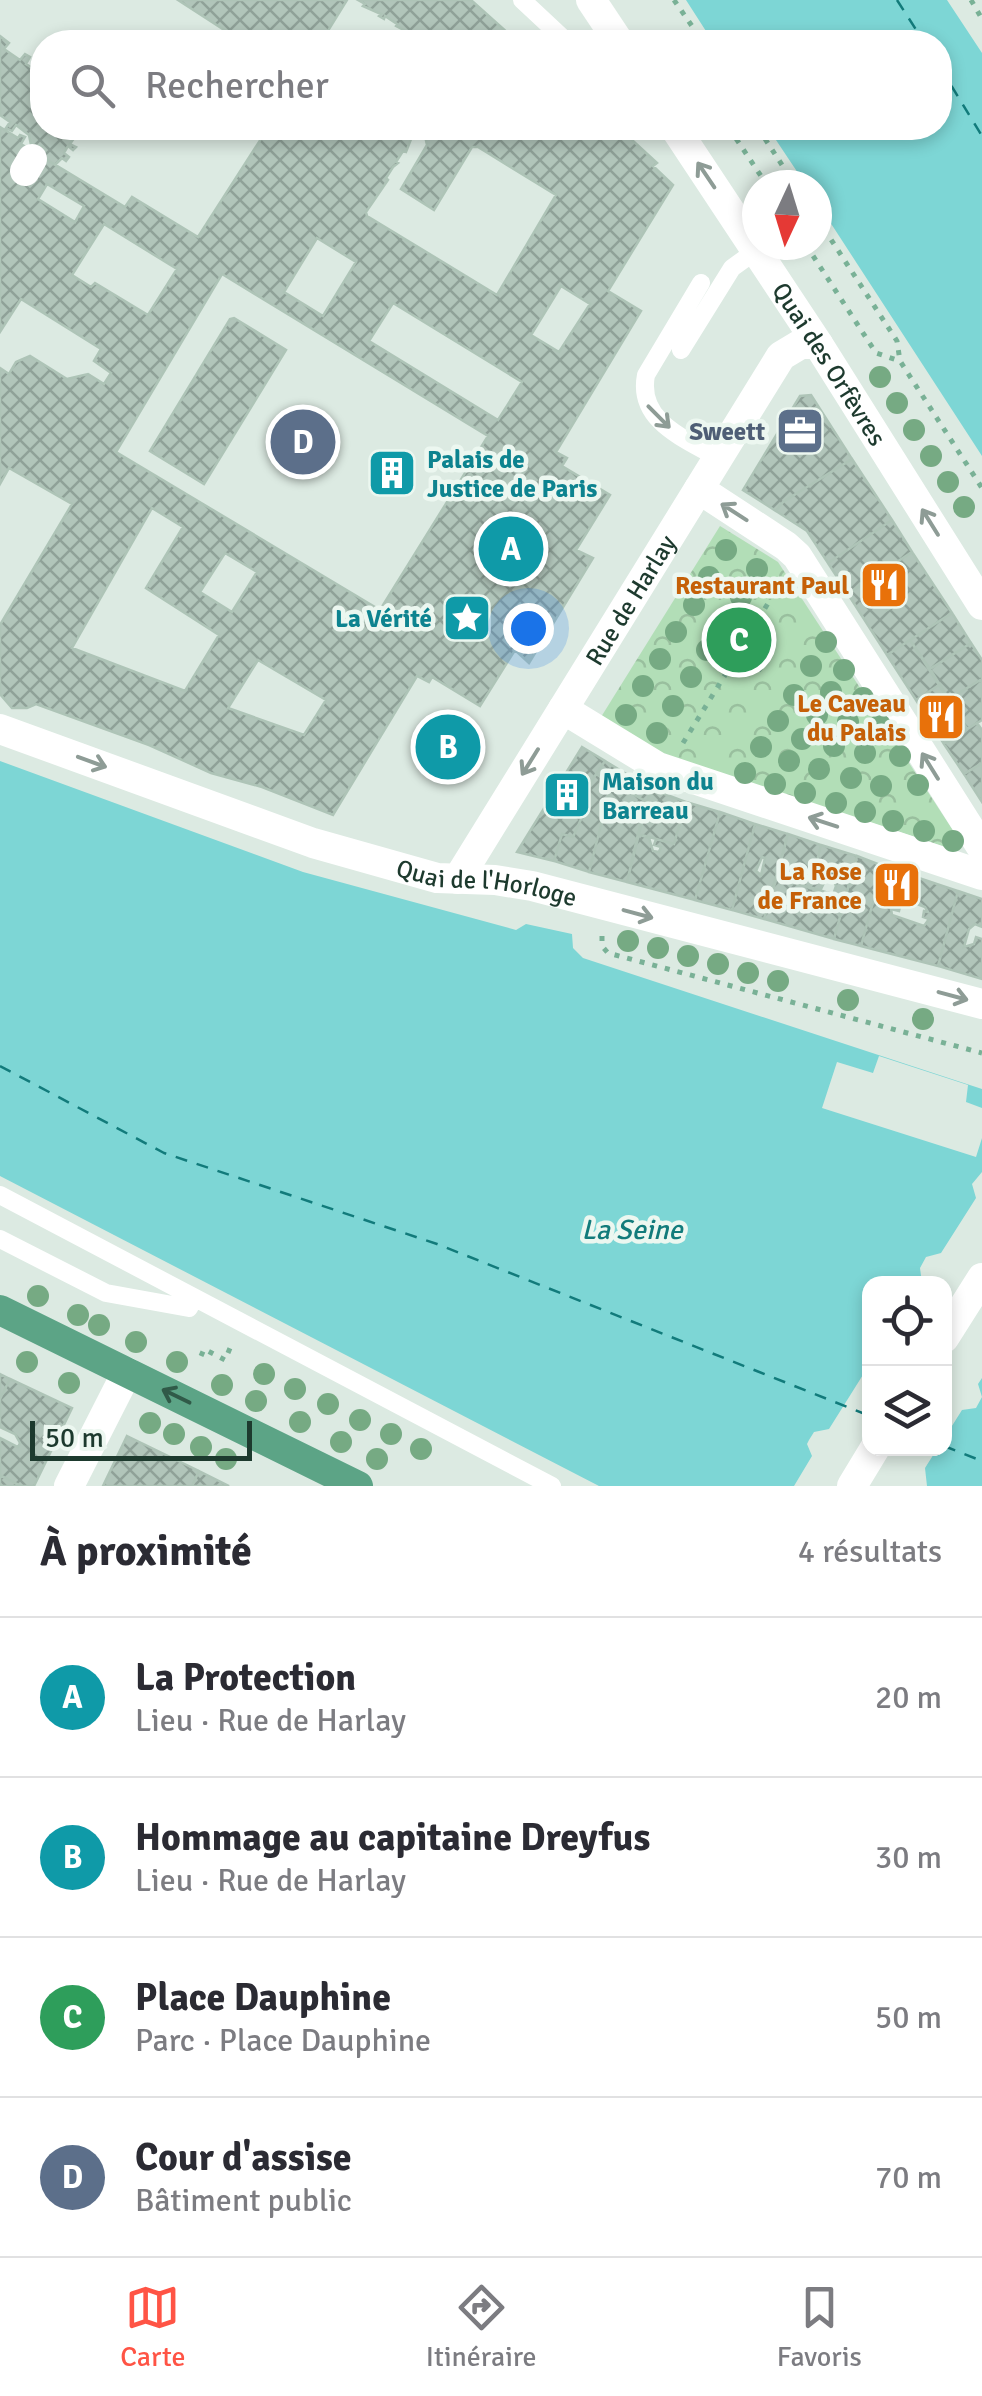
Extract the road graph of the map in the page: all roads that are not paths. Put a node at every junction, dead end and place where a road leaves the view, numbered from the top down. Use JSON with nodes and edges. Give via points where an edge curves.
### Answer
{"nodes":[{"id":1,"x":522,"y":0,"type":"edge"},
{"id":2,"x":591,"y":0,"type":"edge"},
{"id":3,"x":554,"y":30,"type":"edge"},
{"id":4,"x":611,"y":30,"type":"edge"},
{"id":5,"x":682,"y":140,"type":"edge"},
{"id":6,"x":742,"y":228,"type":"edge"},
{"id":7,"x":743,"y":260,"type":"edge"},
{"id":8,"x":763,"y":260,"type":"edge"},
{"id":9,"x":701,"y":283,"type":"dead end"},
{"id":10,"x":818,"y":344,"type":"junction"},
{"id":11,"x":681,"y":350,"type":"dead end"},
{"id":12,"x":718,"y":458,"type":"junction"},
{"id":13,"x":699,"y":489,"type":"junction"},
{"id":14,"x":982,"y":604,"type":"edge"},
{"id":15,"x":563,"y":709,"type":"junction"},
{"id":16,"x":0,"y":729,"type":"edge"},
{"id":17,"x":982,"y":848,"type":"edge"},
{"id":18,"x":982,"y":875,"type":"edge"},
{"id":19,"x":458,"y":879,"type":"junction"},
{"id":20,"x":982,"y":1004,"type":"edge"},
{"id":21,"x":0,"y":1195,"type":"edge"},
{"id":22,"x":0,"y":1239,"type":"edge"},
{"id":23,"x":982,"y":1278,"type":"edge"},
{"id":24,"x":194,"y":1299,"type":"junction"},
{"id":25,"x":0,"y":1310,"type":"edge"},
{"id":26,"x":952,"y":1325,"type":"edge"},
{"id":27,"x":127,"y":1372,"type":"junction"},
{"id":28,"x":870,"y":1456,"type":"edge"},
{"id":29,"x":69,"y":1486,"type":"edge"},
{"id":30,"x":358,"y":1486,"type":"edge"},
{"id":31,"x":552,"y":1486,"type":"edge"},
{"id":32,"x":852,"y":1486,"type":"edge"}],
"edges":[{"from":1,"to":3,"type":"lane"},
{"from":2,"to":4,"type":"street"},
{"from":6,"to":5,"type":"street","name":"Quai des Orfèvres","one_way":true},
{"from":7,"to":11,"type":"lane"},
{"from":8,"to":10,"type":"street","name":"Quai des Orfèvres"},
{"from":9,"to":12,"type":"lane","one_way":true,"via":[[646,375],[646,402],[658,421]]},
{"from":10,"to":12,"type":"street","name":"Rue de Harlay","via":[[801,344],[781,356]]},
{"from":14,"to":10,"type":"street","name":"Quai des Orfèvres","one_way":true},
{"from":12,"to":13,"type":"street","name":"Rue de Harlay"},
{"from":13,"to":15,"type":"street","name":"Rue de Harlay"},
{"from":17,"to":13,"type":"street","one_way":true,"via":[[797,556]]},
{"from":18,"to":15,"type":"street","one_way":true,"via":[[667,770]]},
{"from":15,"to":19,"type":"street","name":"Rue de Harlay","one_way":true},
{"from":16,"to":19,"type":"street","name":"Quai de l'Horloge","one_way":true,"via":[[312,843]]},
{"from":19,"to":20,"type":"street","name":"Quai de l'Horloge","one_way":true,"via":[[532,886]]},
{"from":21,"to":24,"type":"lane"},
{"from":22,"to":24,"type":"lane","via":[[106,1293],[190,1308]]},
{"from":23,"to":26,"type":"street"},
{"from":24,"to":31,"type":"lane"},
{"from":25,"to":27,"type":"main road"},
{"from":27,"to":29,"type":"street"},
{"from":30,"to":27,"type":"main road","one_way":true},
{"from":28,"to":32,"type":"street"}]}
